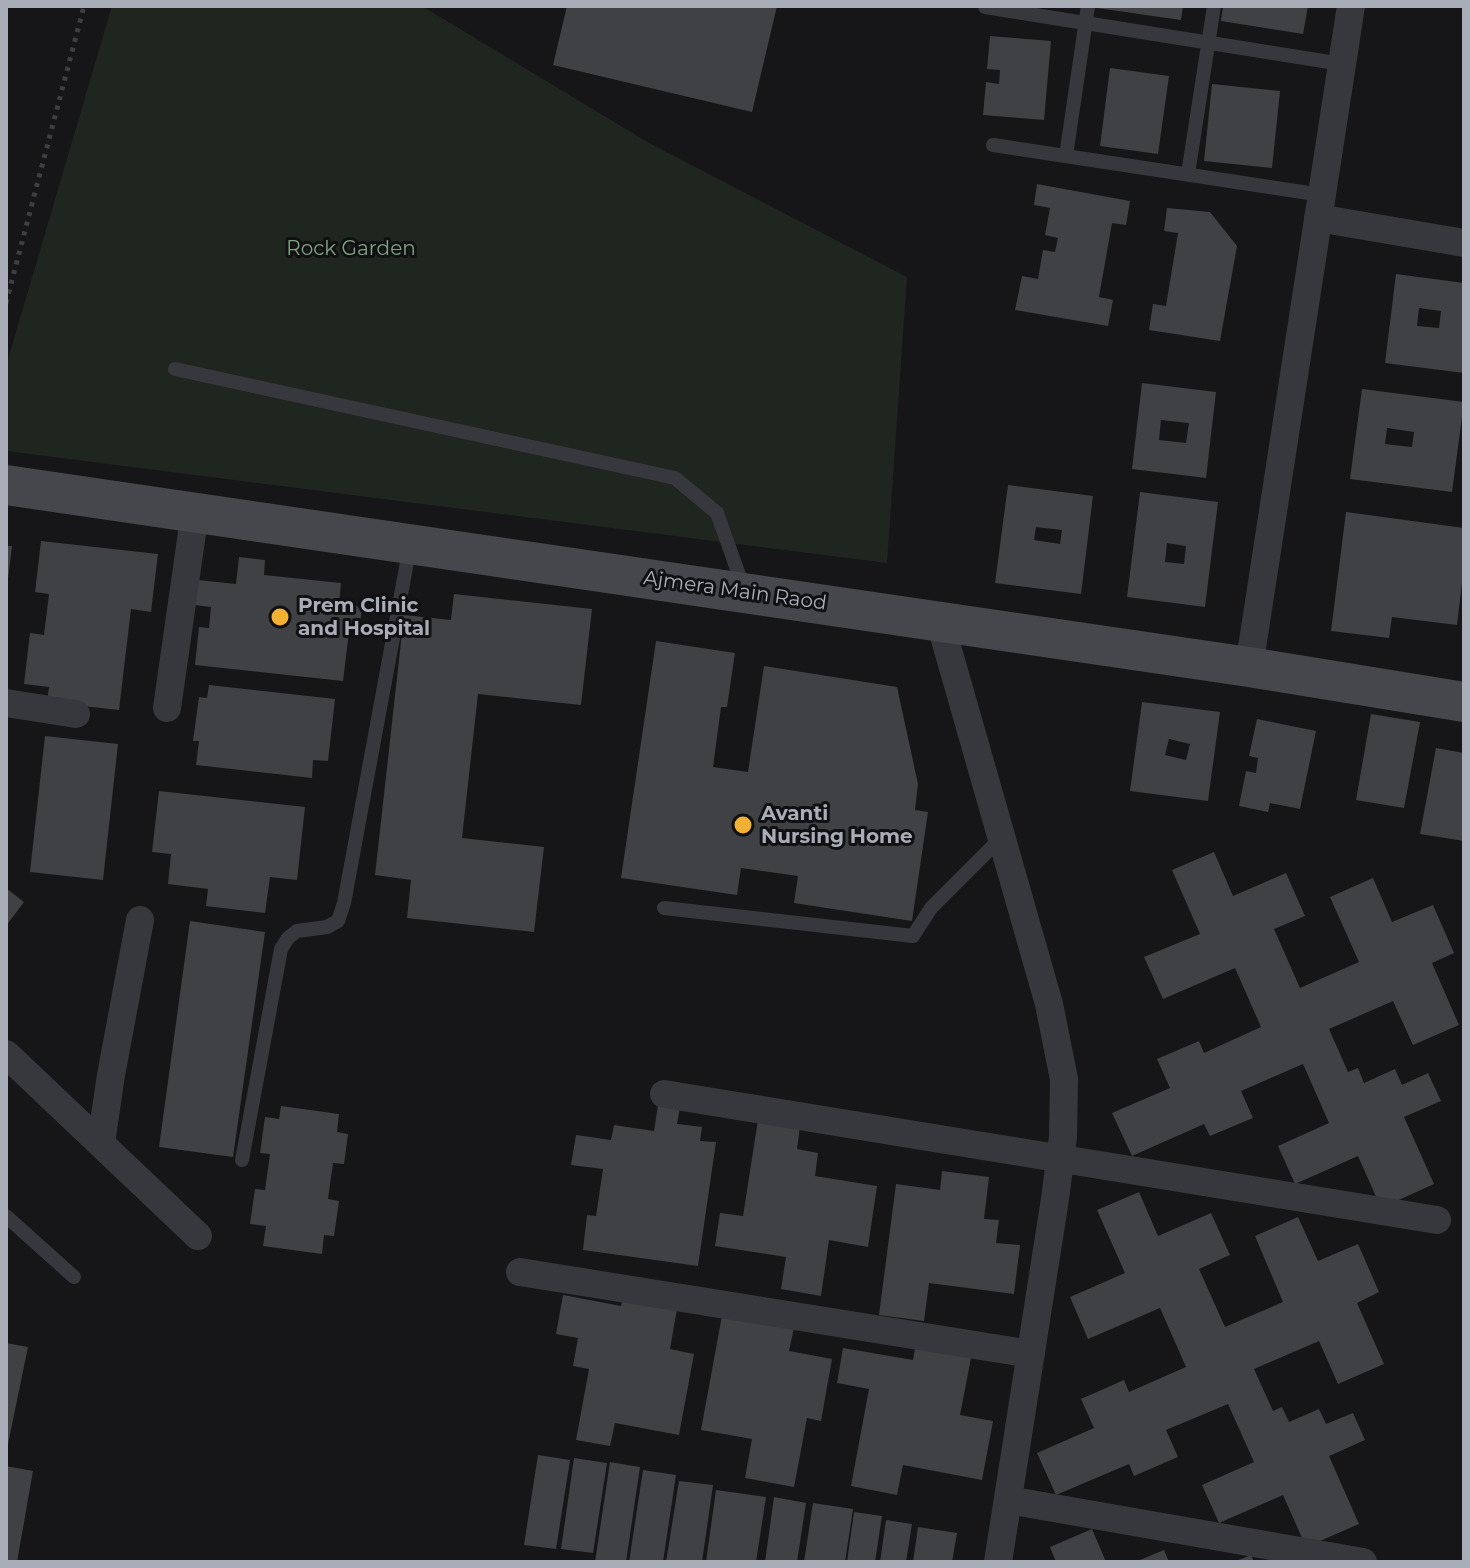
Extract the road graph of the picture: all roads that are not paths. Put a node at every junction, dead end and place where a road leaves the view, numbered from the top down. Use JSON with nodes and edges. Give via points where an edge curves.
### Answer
{"nodes":[{"id":1,"x":1088,"y":6,"type":"edge"},
{"id":2,"x":1214,"y":6,"type":"edge"},
{"id":3,"x":1351,"y":6,"type":"edge"},
{"id":4,"x":985,"y":7,"type":"edge"},
{"id":5,"x":1085,"y":23,"type":"junction"},
{"id":6,"x":1209,"y":43,"type":"junction"},
{"id":7,"x":1342,"y":64,"type":"junction"},
{"id":8,"x":993,"y":145,"type":"dead end"},
{"id":9,"x":1066,"y":156,"type":"junction"},
{"id":10,"x":1188,"y":174,"type":"junction"},
{"id":11,"x":1320,"y":206,"type":"junction"},
{"id":12,"x":1464,"y":243,"type":"edge"},
{"id":13,"x":175,"y":369,"type":"dead end"},
{"id":14,"x":6,"y":485,"type":"edge"},
{"id":15,"x":195,"y":512,"type":"junction"},
{"id":16,"x":410,"y":544,"type":"junction"},
{"id":17,"x":746,"y":593,"type":"junction"},
{"id":18,"x":940,"y":622,"type":"junction"},
{"id":19,"x":1249,"y":667,"type":"junction"},
{"id":20,"x":1464,"y":702,"type":"edge"},
{"id":21,"x":6,"y":703,"type":"edge"},
{"id":22,"x":167,"y":708,"type":"dead end"},
{"id":23,"x":76,"y":714,"type":"dead end"},
{"id":24,"x":1001,"y":837,"type":"junction"},
{"id":25,"x":664,"y":908,"type":"dead end"},
{"id":26,"x":140,"y":920,"type":"dead end"},
{"id":27,"x":6,"y":1054,"type":"edge"},
{"id":28,"x":664,"y":1094,"type":"dead end"},
{"id":29,"x":101,"y":1143,"type":"junction"},
{"id":30,"x":242,"y":1160,"type":"dead end"},
{"id":31,"x":1060,"y":1160,"type":"junction"},
{"id":32,"x":6,"y":1216,"type":"edge"},
{"id":33,"x":1437,"y":1220,"type":"dead end"},
{"id":34,"x":198,"y":1236,"type":"dead end"},
{"id":35,"x":520,"y":1272,"type":"dead end"},
{"id":36,"x":74,"y":1277,"type":"dead end"},
{"id":37,"x":1031,"y":1354,"type":"junction"},
{"id":38,"x":1008,"y":1500,"type":"junction"},
{"id":39,"x":998,"y":1562,"type":"edge"},
{"id":40,"x":1363,"y":1562,"type":"edge"}],
"edges":[{"from":1,"to":5,"type":"lane"},
{"from":2,"to":6,"type":"lane"},
{"from":3,"to":7,"type":"street"},
{"from":4,"to":5,"type":"lane"},
{"from":5,"to":6,"type":"lane"},
{"from":5,"to":9,"type":"lane"},
{"from":6,"to":7,"type":"lane"},
{"from":6,"to":10,"type":"lane"},
{"from":7,"to":11,"type":"street"},
{"from":8,"to":9,"type":"lane"},
{"from":9,"to":10,"type":"lane"},
{"from":10,"to":11,"type":"lane"},
{"from":11,"to":12,"type":"street"},
{"from":11,"to":19,"type":"street"},
{"from":13,"to":17,"type":"lane","via":[[675,478],[717,513]]},
{"from":14,"to":15,"type":"street","name":"Ajmera Main Raod"},
{"from":15,"to":16,"type":"street","name":"Ajmera Main Raod"},
{"from":15,"to":22,"type":"street"},
{"from":16,"to":17,"type":"street","name":"Ajmera Main Raod"},
{"from":16,"to":30,"type":"lane","via":[[344,903],[338,921],[297,931],[281,949]]},
{"from":17,"to":18,"type":"street","name":"Ajmera Main Raod"},
{"from":18,"to":19,"type":"street","name":"Ajmera Main Raod"},
{"from":18,"to":24,"type":"street"},
{"from":19,"to":20,"type":"street","name":"Ajmera Main Raod"},
{"from":21,"to":23,"type":"street"},
{"from":24,"to":25,"type":"lane","via":[[931,908],[913,936]]},
{"from":24,"to":31,"type":"street","via":[[1049,1004],[1064,1079]]},
{"from":26,"to":29,"type":"street"},
{"from":27,"to":29,"type":"street"},
{"from":28,"to":31,"type":"street"},
{"from":29,"to":34,"type":"street"},
{"from":31,"to":33,"type":"street"},
{"from":31,"to":37,"type":"street"},
{"from":32,"to":36,"type":"lane"},
{"from":35,"to":37,"type":"street"},
{"from":37,"to":38,"type":"street"},
{"from":38,"to":39,"type":"street"},
{"from":38,"to":40,"type":"street"}]}
